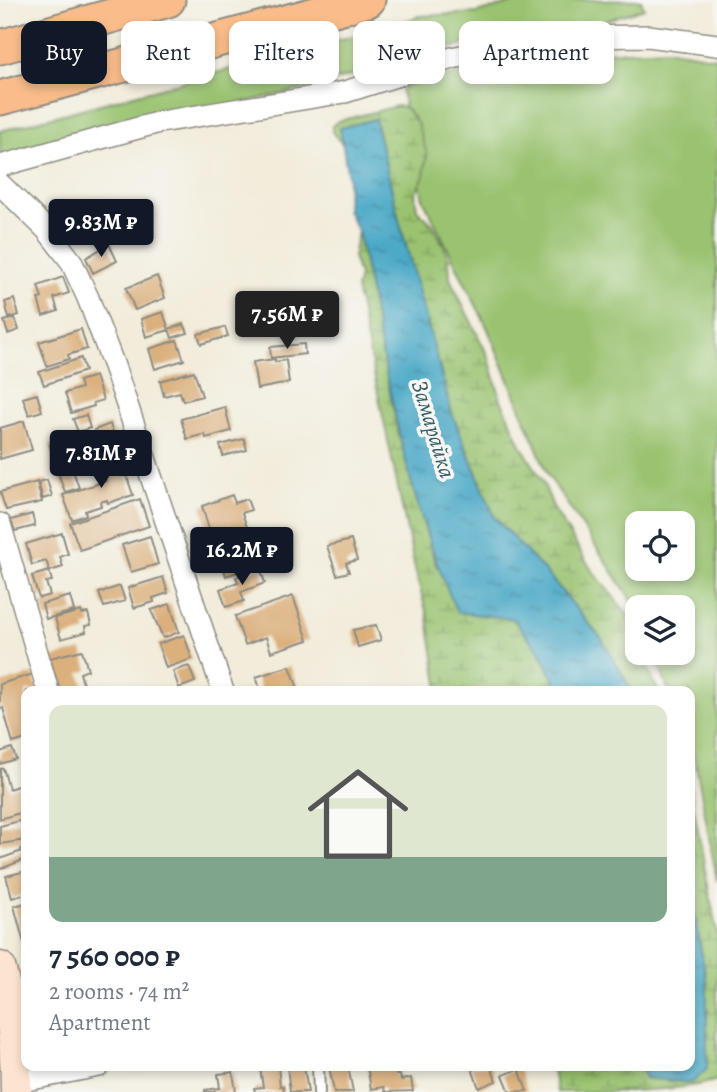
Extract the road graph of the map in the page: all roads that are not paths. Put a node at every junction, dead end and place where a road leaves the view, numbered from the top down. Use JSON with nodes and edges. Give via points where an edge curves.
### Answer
{"nodes":[{"id":1,"x":168,"y":0,"type":"edge"},
{"id":2,"x":368,"y":0,"type":"edge"},
{"id":3,"x":717,"y":45,"type":"edge"},
{"id":4,"x":0,"y":47,"type":"edge"},
{"id":5,"x":0,"y":98,"type":"edge"},
{"id":6,"x":0,"y":166,"type":"edge"},
{"id":7,"x":0,"y":184,"type":"edge"},
{"id":8,"x":0,"y":524,"type":"edge"},
{"id":9,"x":47,"y":686,"type":"edge"},
{"id":10,"x":221,"y":686,"type":"edge"},
{"id":11,"x":0,"y":967,"type":"edge"},
{"id":12,"x":79,"y":1071,"type":"edge"},
{"id":13,"x":318,"y":1071,"type":"edge"},
{"id":14,"x":16,"y":1087,"type":"edge"},
{"id":15,"x":319,"y":1092,"type":"edge"}],
"edges":[{"from":1,"to":4,"type":"main road"},
{"from":2,"to":5,"type":"main road"},
{"from":3,"to":6,"type":"street","via":[[648,36],[517,44],[452,58],[345,92],[160,122]]},
{"from":7,"to":10,"type":"street","via":[[71,261],[88,298]]},
{"from":8,"to":9,"type":"street"},
{"from":11,"to":14,"type":"street","via":[[14,1037]]},
{"from":12,"to":14,"type":"street"},
{"from":13,"to":15,"type":"lane"}]}
